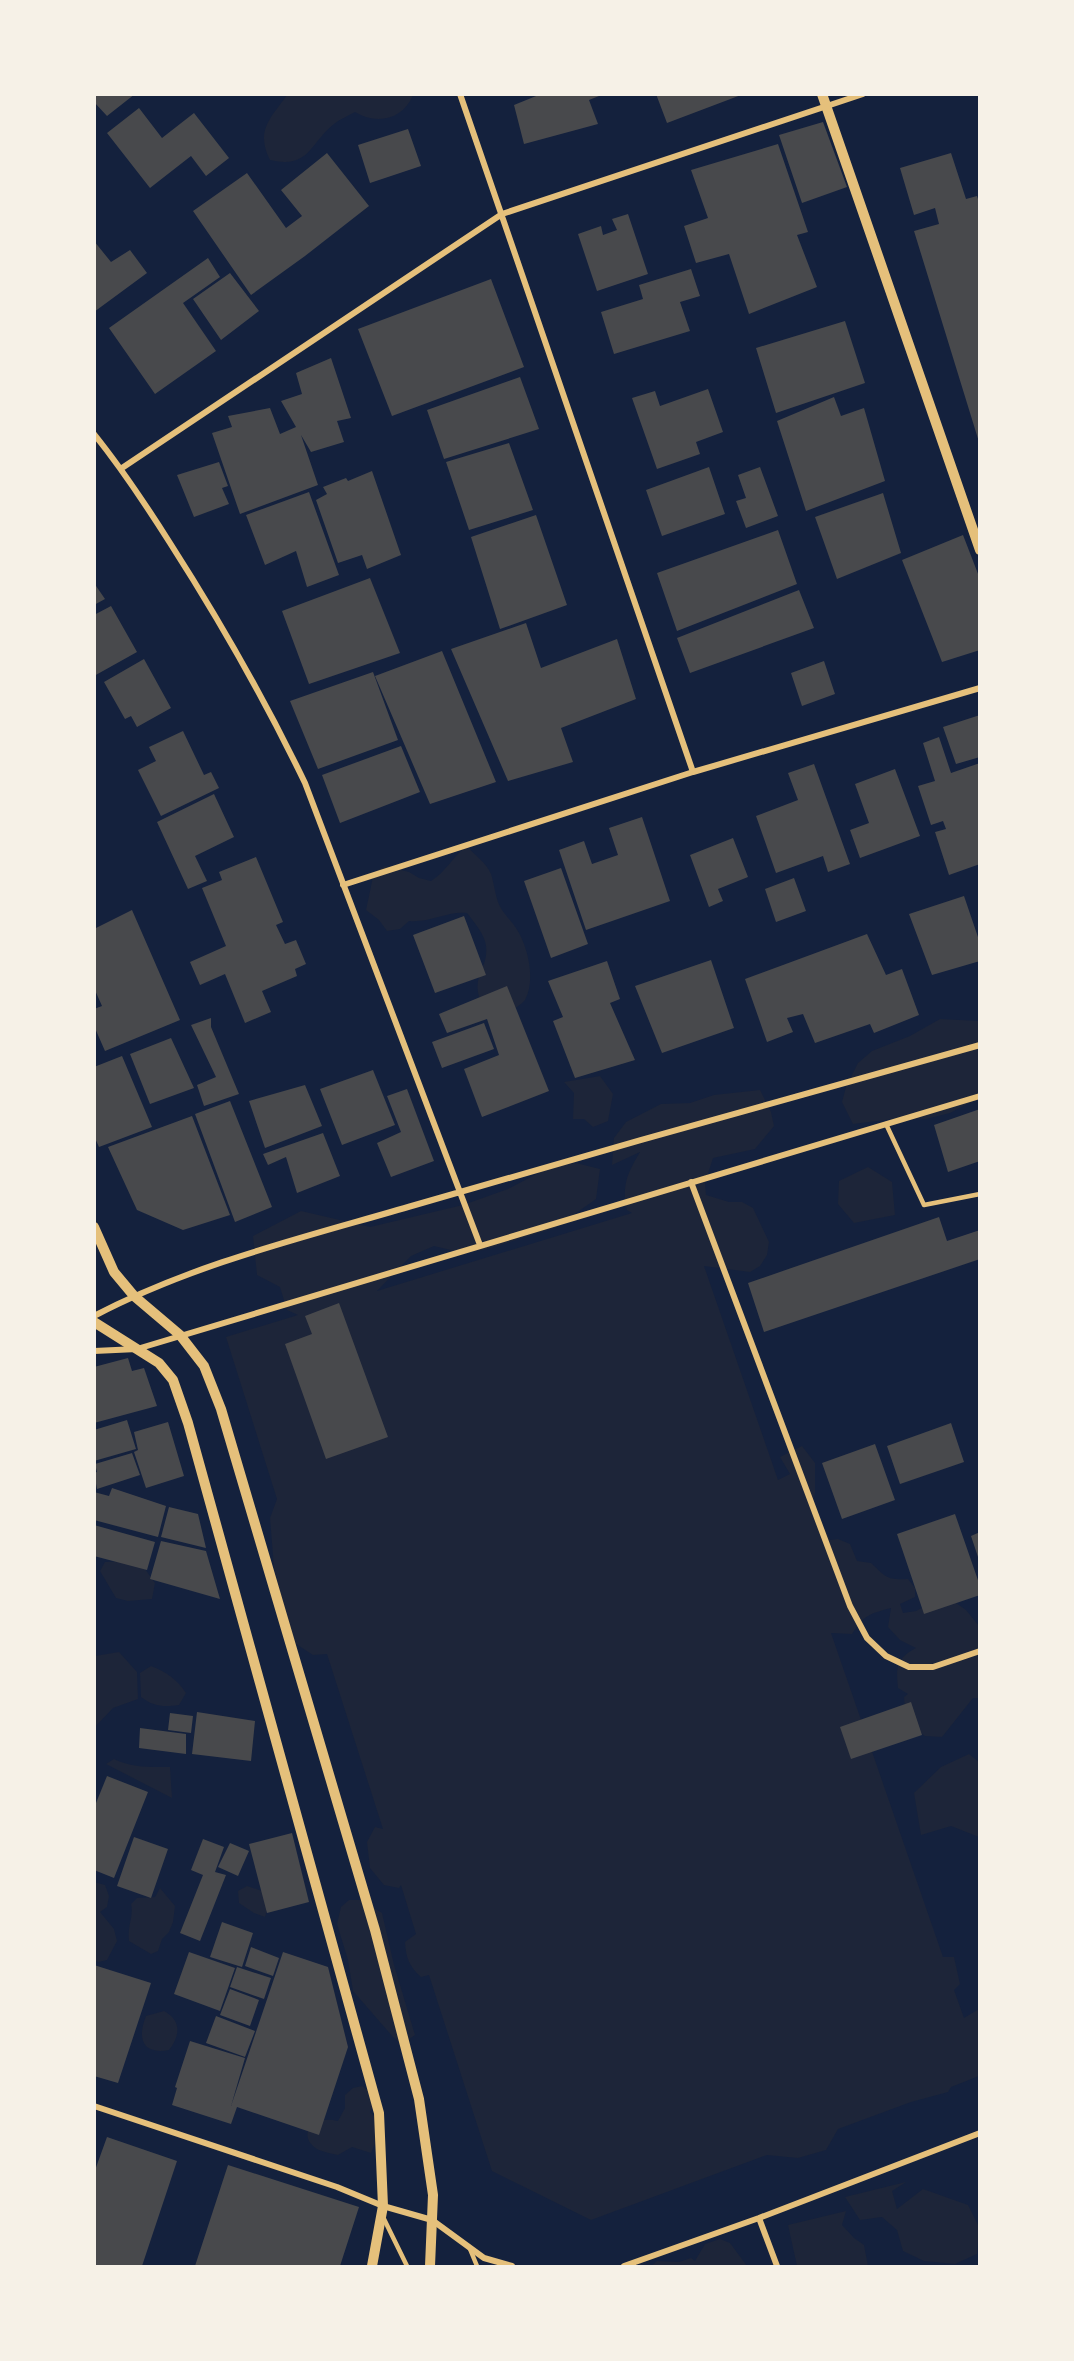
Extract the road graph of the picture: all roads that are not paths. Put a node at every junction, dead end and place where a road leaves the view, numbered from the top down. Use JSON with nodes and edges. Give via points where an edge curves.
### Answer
{"nodes":[{"id":1,"x":460,"y":94,"type":"edge"},
{"id":2,"x":822,"y":94,"type":"edge"},
{"id":3,"x":863,"y":94,"type":"edge"},
{"id":4,"x":826,"y":106,"type":"junction"},
{"id":5,"x":502,"y":214,"type":"junction"},
{"id":6,"x":94,"y":434,"type":"edge"},
{"id":7,"x":122,"y":468,"type":"junction"},
{"id":8,"x":980,"y":550,"type":"edge"},
{"id":9,"x":980,"y":688,"type":"edge"},
{"id":10,"x":693,"y":772,"type":"junction"},
{"id":11,"x":343,"y":885,"type":"junction"},
{"id":12,"x":980,"y":1044,"type":"edge"},
{"id":13,"x":980,"y":1096,"type":"edge"},
{"id":14,"x":886,"y":1124,"type":"junction"},
{"id":15,"x":691,"y":1182,"type":"junction"},
{"id":16,"x":460,"y":1192,"type":"junction"},
{"id":17,"x":980,"y":1194,"type":"edge"},
{"id":18,"x":94,"y":1227,"type":"edge"},
{"id":19,"x":480,"y":1245,"type":"junction"},
{"id":20,"x":134,"y":1296,"type":"junction"},
{"id":21,"x":94,"y":1316,"type":"edge"},
{"id":22,"x":94,"y":1322,"type":"edge"},
{"id":23,"x":180,"y":1335,"type":"junction"},
{"id":24,"x":137,"y":1349,"type":"junction"},
{"id":25,"x":94,"y":1351,"type":"edge"},
{"id":26,"x":980,"y":1652,"type":"edge"},
{"id":27,"x":94,"y":2106,"type":"edge"},
{"id":28,"x":980,"y":2133,"type":"edge"},
{"id":29,"x":382,"y":2210,"type":"junction"},
{"id":30,"x":759,"y":2218,"type":"junction"},
{"id":31,"x":432,"y":2220,"type":"junction"},
{"id":32,"x":469,"y":2246,"type":"junction"},
{"id":33,"x":372,"y":2266,"type":"edge"},
{"id":34,"x":407,"y":2266,"type":"edge"},
{"id":35,"x":430,"y":2266,"type":"edge"},
{"id":36,"x":477,"y":2266,"type":"edge"},
{"id":37,"x":512,"y":2266,"type":"edge"},
{"id":38,"x":624,"y":2266,"type":"edge"},
{"id":39,"x":777,"y":2266,"type":"edge"}],
"edges":[{"from":1,"to":5,"type":"street"},
{"from":2,"to":4,"type":"street"},
{"from":3,"to":4,"type":"street"},
{"from":4,"to":5,"type":"street"},
{"from":4,"to":8,"type":"street"},
{"from":5,"to":7,"type":"street"},
{"from":5,"to":10,"type":"street"},
{"from":6,"to":7,"type":"street"},
{"from":7,"to":11,"type":"street","via":[[229,637],[271,714],[305,783]]},
{"from":9,"to":10,"type":"street"},
{"from":10,"to":11,"type":"street"},
{"from":11,"to":16,"type":"street"},
{"from":12,"to":16,"type":"street"},
{"from":13,"to":14,"type":"street"},
{"from":14,"to":15,"type":"street"},
{"from":14,"to":17,"type":"lane","via":[[924,1205]]},
{"from":15,"to":19,"type":"street"},
{"from":15,"to":26,"type":"street","via":[[850,1606],[867,1638],[886,1656],[909,1667],[933,1667]]},
{"from":16,"to":19,"type":"street"},
{"from":16,"to":20,"type":"street","via":[[200,1269]]},
{"from":18,"to":20,"type":"street","via":[[114,1272]]},
{"from":19,"to":23,"type":"street"},
{"from":20,"to":21,"type":"street"},
{"from":20,"to":23,"type":"street"},
{"from":22,"to":24,"type":"street"},
{"from":23,"to":24,"type":"street"},
{"from":23,"to":31,"type":"street","via":[[204,1366],[222,1409],[375,1930],[419,2099],[433,2195]]},
{"from":24,"to":25,"type":"street"},
{"from":24,"to":29,"type":"street","via":[[159,1363],[174,1380],[188,1423],[379,2112]]},
{"from":27,"to":29,"type":"street","via":[[337,2187]]},
{"from":28,"to":30,"type":"street"},
{"from":29,"to":31,"type":"street"},
{"from":29,"to":33,"type":"street"},
{"from":29,"to":34,"type":"lane"},
{"from":30,"to":38,"type":"street"},
{"from":30,"to":39,"type":"street"},
{"from":31,"to":32,"type":"street"},
{"from":31,"to":35,"type":"street"},
{"from":32,"to":36,"type":"lane"},
{"from":32,"to":37,"type":"street","via":[[484,2258]]}]}
